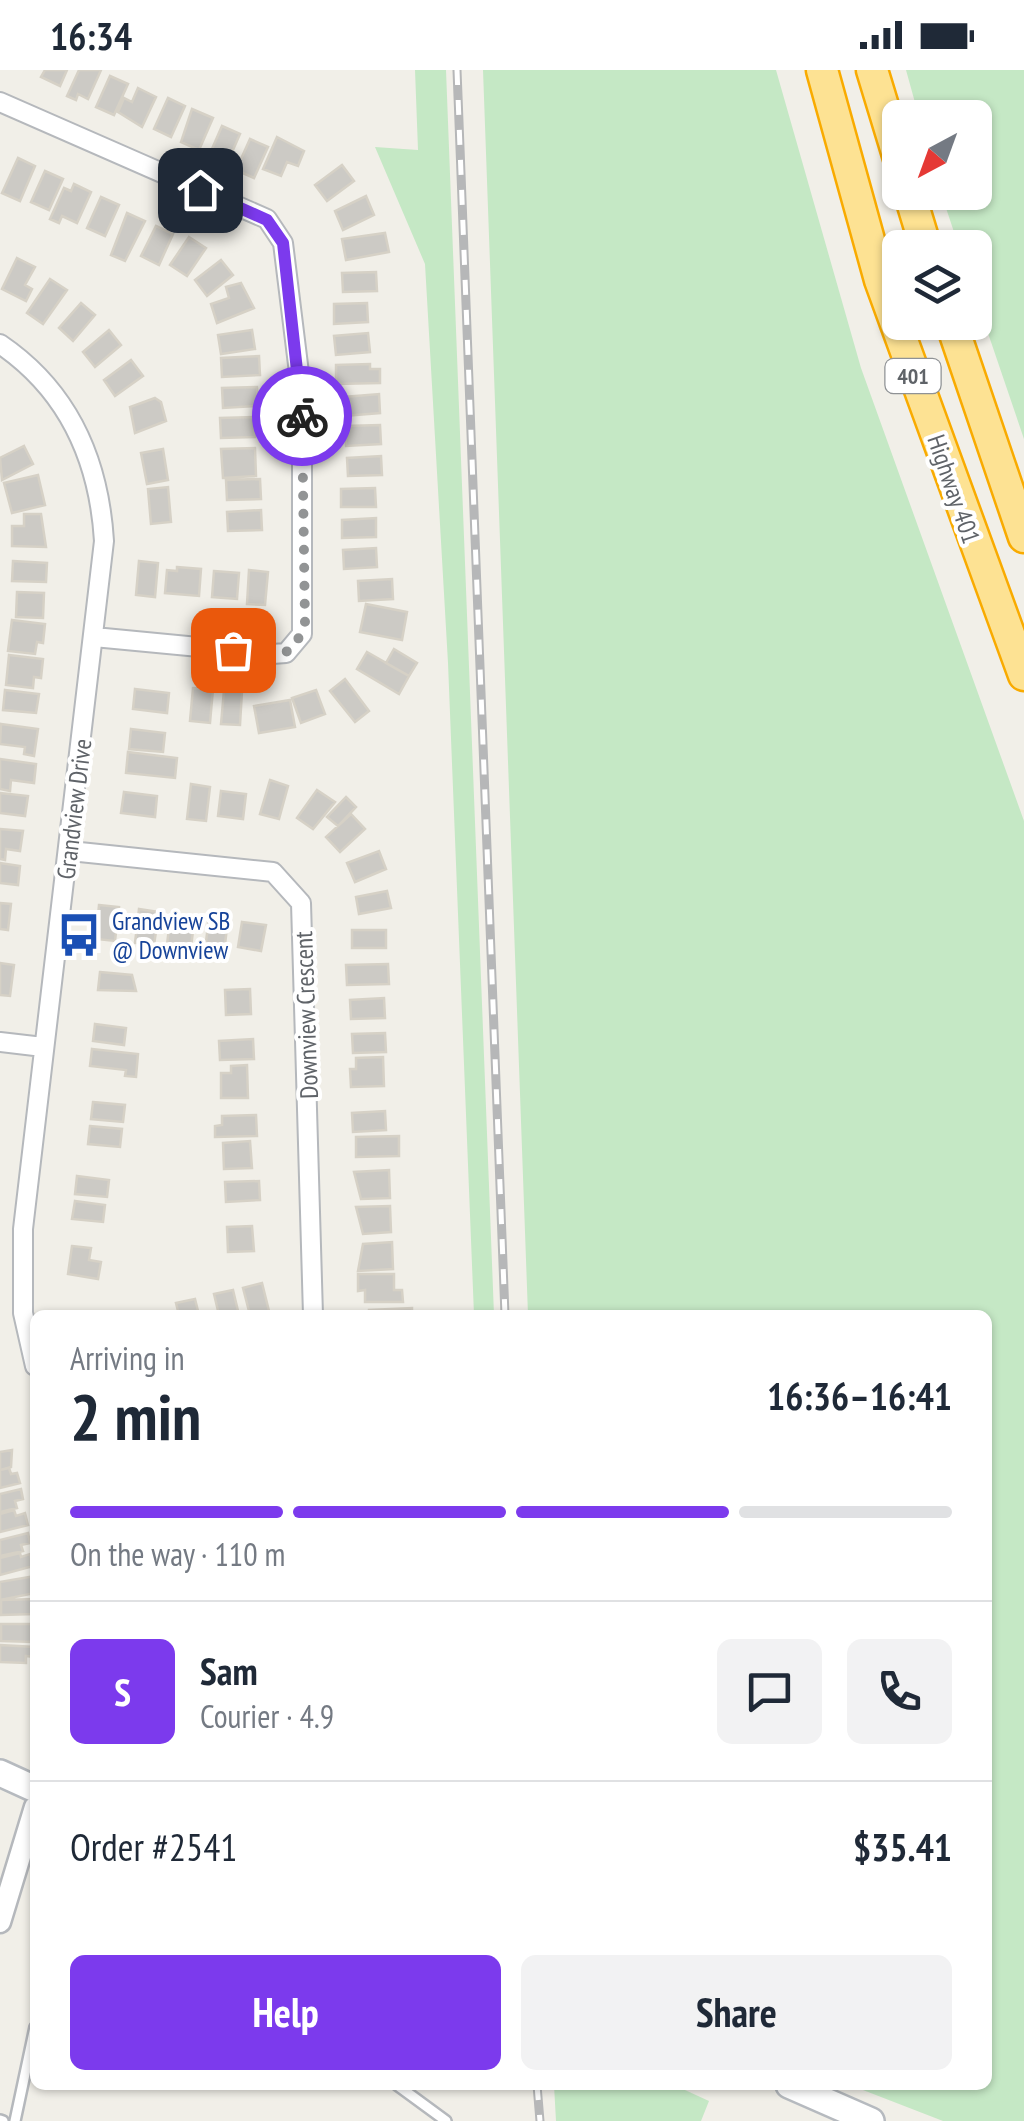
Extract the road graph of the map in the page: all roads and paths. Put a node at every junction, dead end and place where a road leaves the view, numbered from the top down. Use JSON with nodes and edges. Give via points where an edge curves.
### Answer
{"nodes":[{"id":1,"x":822,"y":70,"type":"edge"},
{"id":2,"x":872,"y":70,"type":"edge"},
{"id":3,"x":0,"y":102,"type":"edge"},
{"id":4,"x":882,"y":103,"type":"edge"},
{"id":5,"x":958,"y":340,"type":"edge"},
{"id":6,"x":0,"y":344,"type":"edge"},
{"id":7,"x":1024,"y":537,"type":"edge"},
{"id":8,"x":94,"y":638,"type":"junction"},
{"id":9,"x":1024,"y":676,"type":"edge"},
{"id":10,"x":70,"y":851,"type":"junction"},
{"id":11,"x":0,"y":1042,"type":"edge"},
{"id":12,"x":43,"y":1047,"type":"junction"},
{"id":13,"x":314,"y":1310,"type":"edge"},
{"id":14,"x":30,"y":1344,"type":"edge"},
{"id":15,"x":0,"y":1773,"type":"edge"},
{"id":16,"x":30,"y":1787,"type":"edge"},
{"id":17,"x":30,"y":1823,"type":"edge"},
{"id":18,"x":0,"y":1922,"type":"edge"},
{"id":19,"x":30,"y":2051,"type":"edge"},
{"id":20,"x":403,"y":2090,"type":"edge"},
{"id":21,"x":800,"y":2090,"type":"edge"},
{"id":22,"x":15,"y":2121,"type":"edge"},
{"id":23,"x":446,"y":2121,"type":"edge"},
{"id":24,"x":871,"y":2121,"type":"edge"}],
"edges":[{"from":1,"to":9,"type":"highway","name":"Highway 401","number":"401","via":[[880,280]]},
{"from":2,"to":4,"type":"highway"},
{"from":3,"to":8,"type":"street","via":[[267,220],[283,243],[302,396],[302,634],[286,652],[272,654]]},
{"from":5,"to":7,"type":"highway","name":"Highway 401","number":"401"},
{"from":6,"to":8,"type":"street","name":"Grandview Drive","via":[[52,391],[92,466],[104,541]]},
{"from":8,"to":10,"type":"street","name":"Grandview Drive"},
{"from":10,"to":12,"type":"street","name":"Grandview Drive"},
{"from":10,"to":13,"type":"street","name":"Downview Crescent","via":[[273,872],[301,903]]},
{"from":11,"to":12,"type":"street"},
{"from":12,"to":14,"type":"street","name":"Grandview Drive","via":[[20,1268]]},
{"from":15,"to":16,"type":"main road"},
{"from":17,"to":18,"type":"street"},
{"from":19,"to":22,"type":"lane"},
{"from":20,"to":23,"type":"lane"},
{"from":21,"to":24,"type":"main road"}]}
